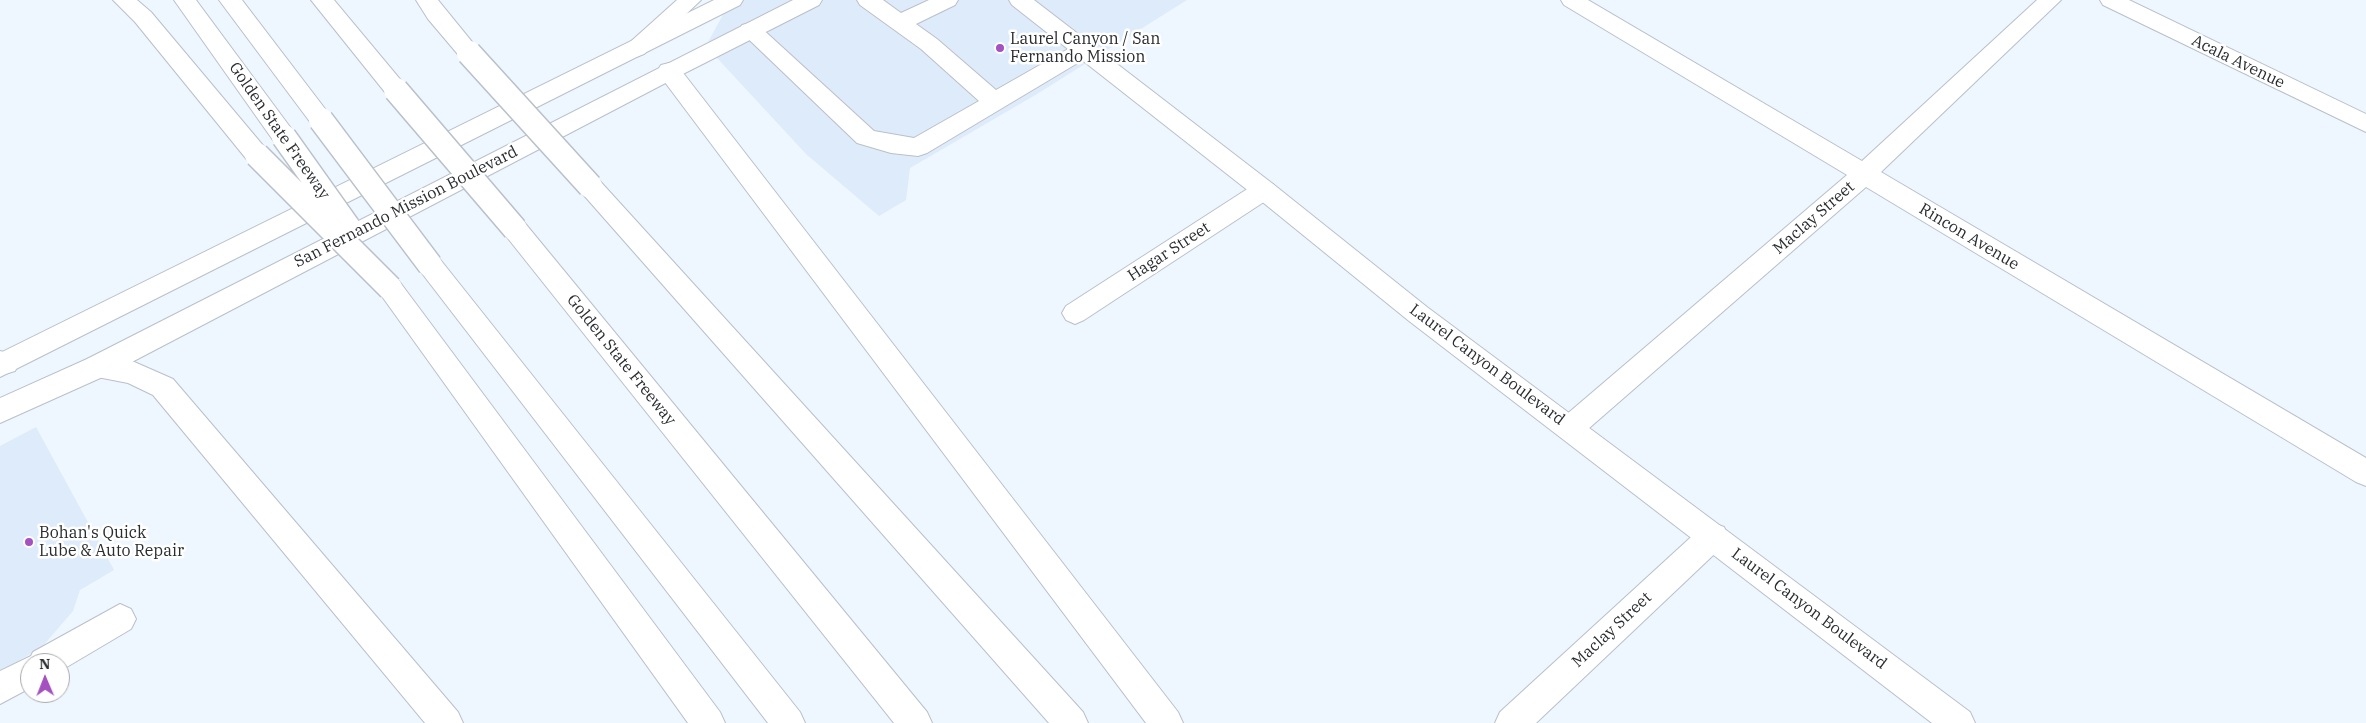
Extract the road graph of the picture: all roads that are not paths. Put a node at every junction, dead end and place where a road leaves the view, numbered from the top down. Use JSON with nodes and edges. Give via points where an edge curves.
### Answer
{"nodes":[{"id":1,"x":124,"y":0,"type":"edge"},
{"id":2,"x":185,"y":0,"type":"edge"},
{"id":3,"x":230,"y":0,"type":"edge"},
{"id":4,"x":322,"y":0,"type":"edge"},
{"id":5,"x":427,"y":0,"type":"edge"},
{"id":6,"x":690,"y":0,"type":"edge"},
{"id":7,"x":732,"y":0,"type":"edge"},
{"id":8,"x":811,"y":0,"type":"edge"},
{"id":9,"x":868,"y":0,"type":"edge"},
{"id":10,"x":947,"y":0,"type":"edge"},
{"id":11,"x":1020,"y":0,"type":"edge"},
{"id":12,"x":1572,"y":0,"type":"edge"},
{"id":13,"x":2050,"y":0,"type":"edge"},
{"id":14,"x":2111,"y":0,"type":"edge"},
{"id":15,"x":900,"y":24,"type":"junction"},
{"id":16,"x":750,"y":30,"type":"junction"},
{"id":17,"x":636,"y":48,"type":"junction"},
{"id":18,"x":1083,"y":50,"type":"junction"},
{"id":19,"x":669,"y":71,"type":"junction"},
{"id":20,"x":995,"y":102,"type":"junction"},
{"id":21,"x":2366,"y":124,"type":"edge"},
{"id":22,"x":1864,"y":174,"type":"junction"},
{"id":23,"x":1264,"y":190,"type":"junction"},
{"id":24,"x":390,"y":288,"type":"junction"},
{"id":25,"x":1074,"y":313,"type":"dead end"},
{"id":26,"x":2,"y":364,"type":"edge"},
{"id":27,"x":97,"y":367,"type":"junction"},
{"id":28,"x":0,"y":412,"type":"edge"},
{"id":29,"x":1570,"y":428,"type":"junction"},
{"id":30,"x":2366,"y":473,"type":"edge"},
{"id":31,"x":1713,"y":536,"type":"junction"},
{"id":32,"x":120,"y":619,"type":"dead end"},
{"id":33,"x":61,"y":653,"type":"edge"},
{"id":34,"x":20,"y":677,"type":"edge"},
{"id":35,"x":0,"y":688,"type":"edge"},
{"id":36,"x":446,"y":723,"type":"edge"},
{"id":37,"x":708,"y":723,"type":"edge"},
{"id":38,"x":788,"y":723,"type":"edge"},
{"id":39,"x":915,"y":723,"type":"edge"},
{"id":40,"x":1071,"y":723,"type":"edge"},
{"id":41,"x":1166,"y":723,"type":"edge"},
{"id":42,"x":1512,"y":723,"type":"edge"},
{"id":43,"x":1958,"y":723,"type":"edge"}],
"edges":[{"from":1,"to":24,"type":"main road","bridge":true,"via":[[143,17],[257,155]]},
{"from":2,"to":24,"type":"main road","name":"Golden State Freeway","bridge":true},
{"from":3,"to":38,"type":"main road","bridge":true,"via":[[430,265]]},
{"from":4,"to":39,"type":"main road","name":"Golden State Freeway","bridge":true,"via":[[515,229]]},
{"from":5,"to":40,"type":"main road","bridge":true,"via":[[469,53]]},
{"from":6,"to":17,"type":"main road"},
{"from":7,"to":17,"type":"main road"},
{"from":8,"to":16,"type":"main road","name":"San Fernando Mission Boulevard"},
{"from":9,"to":15,"type":"main road"},
{"from":10,"to":15,"type":"main road"},
{"from":11,"to":18,"type":"main road","name":"Laurel Canyon Boulevard"},
{"from":12,"to":22,"type":"main road","name":"Rincon Avenue"},
{"from":13,"to":22,"type":"main road","name":"Maclay Street"},
{"from":14,"to":21,"type":"main road","name":"Acala Avenue"},
{"from":15,"to":20,"type":"main road","via":[[929,44]]},
{"from":16,"to":19,"type":"main road","name":"San Fernando Mission Boulevard"},
{"from":16,"to":20,"type":"main road","via":[[866,136],[882,142],[918,147]]},
{"from":17,"to":26,"type":"main road"},
{"from":18,"to":20,"type":"main road"},
{"from":18,"to":23,"type":"main road","name":"Laurel Canyon Boulevard"},
{"from":19,"to":27,"type":"main road","name":"San Fernando Mission Boulevard"},
{"from":19,"to":41,"type":"main road"},
{"from":22,"to":29,"type":"main road","name":"Maclay Street"},
{"from":22,"to":30,"type":"main road","name":"Rincon Avenue"},
{"from":23,"to":25,"type":"main road","name":"Hagar Street"},
{"from":23,"to":29,"type":"main road","name":"Laurel Canyon Boulevard","via":[[1418,314]]},
{"from":24,"to":37,"type":"main road","name":"Golden State Freeway"},
{"from":27,"to":28,"type":"main road","name":"San Fernando Mission Boulevard"},
{"from":27,"to":36,"type":"main road","via":[[132,372],[163,387]]},
{"from":29,"to":31,"type":"main road","name":"Laurel Canyon Boulevard"},
{"from":31,"to":42,"type":"main road","name":"Maclay Street"},
{"from":31,"to":43,"type":"main road","name":"Laurel Canyon Boulevard"},
{"from":32,"to":33,"type":"main road"},
{"from":34,"to":35,"type":"main road"}]}
